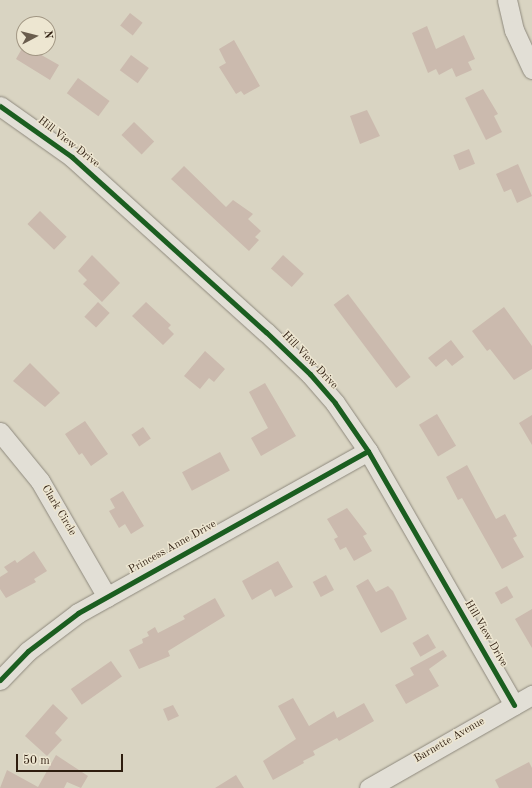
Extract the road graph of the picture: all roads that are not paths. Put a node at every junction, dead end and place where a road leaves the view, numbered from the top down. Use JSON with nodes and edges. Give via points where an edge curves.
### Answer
{"nodes":[{"id":1,"x":507,"y":0,"type":"edge"},
{"id":2,"x":532,"y":69,"type":"edge"},
{"id":3,"x":0,"y":106,"type":"edge"},
{"id":4,"x":0,"y":432,"type":"edge"},
{"id":5,"x":368,"y":451,"type":"junction"},
{"id":6,"x":108,"y":597,"type":"junction"},
{"id":7,"x":0,"y":680,"type":"edge"},
{"id":8,"x":532,"y":695,"type":"edge"},
{"id":9,"x":514,"y":705,"type":"junction"},
{"id":10,"x":369,"y":788,"type":"edge"}],
"edges":[{"from":1,"to":2,"type":"street","via":[[514,30]]},
{"from":3,"to":5,"type":"street","name":"Hill View Drive","via":[[72,157],[266,332],[310,374],[335,403]]},
{"from":4,"to":6,"type":"street","name":"Clark Circle","via":[[40,481]]},
{"from":5,"to":6,"type":"street","name":"Princess Anne Drive"},
{"from":5,"to":9,"type":"street","name":"Hill View Drive"},
{"from":6,"to":7,"type":"street","name":"Princess Anne Drive","via":[[55,629],[28,651]]},
{"from":8,"to":9,"type":"street","name":"Barnette Avenue"},
{"from":9,"to":10,"type":"street","name":"Barnette Avenue"}]}
